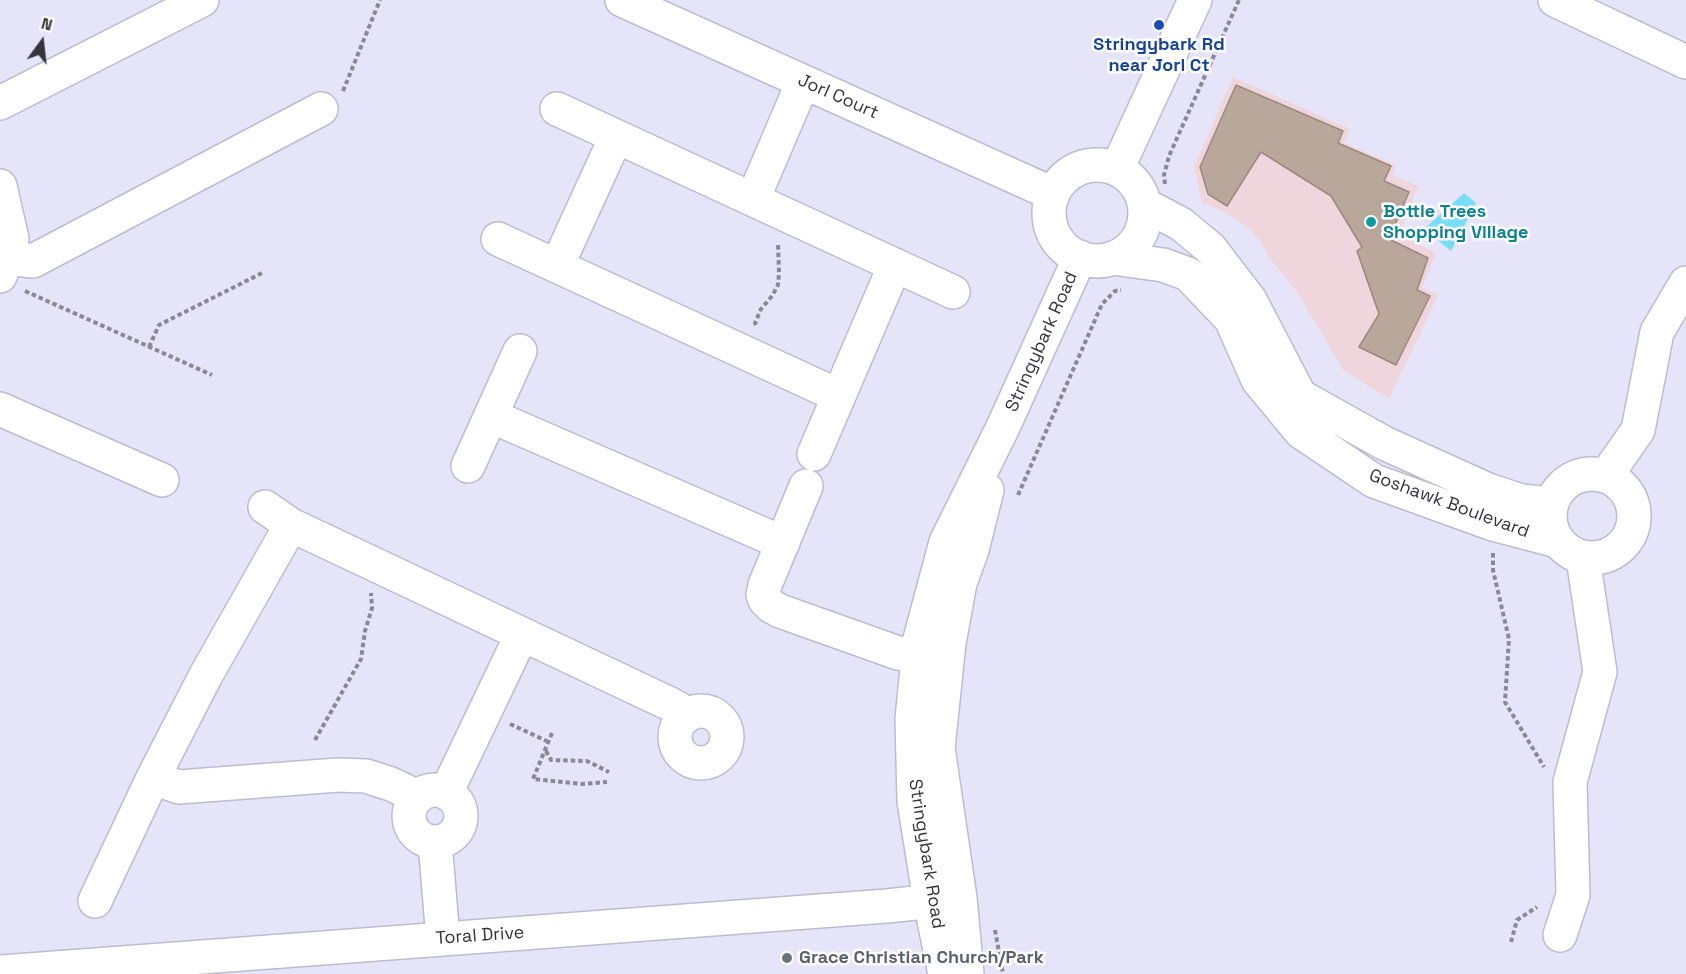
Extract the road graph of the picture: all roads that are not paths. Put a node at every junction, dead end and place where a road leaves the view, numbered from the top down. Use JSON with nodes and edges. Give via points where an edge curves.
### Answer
{"nodes":[{"id":1,"x":202,"y":0,"type":"edge"},
{"id":2,"x":622,"y":0,"type":"edge"},
{"id":3,"x":1195,"y":0,"type":"edge"},
{"id":4,"x":1555,"y":0,"type":"edge"},
{"id":5,"x":1686,"y":62,"type":"edge"},
{"id":6,"x":803,"y":82,"type":"junction"},
{"id":7,"x":0,"y":103,"type":"edge"},
{"id":8,"x":321,"y":109,"type":"road end"},
{"id":9,"x":557,"y":110,"type":"dead end"},
{"id":10,"x":615,"y":137,"type":"junction"},
{"id":11,"x":1117,"y":169,"type":"junction"},
{"id":12,"x":0,"y":186,"type":"edge"},
{"id":13,"x":1053,"y":194,"type":"junction"},
{"id":14,"x":753,"y":199,"type":"junction"},
{"id":15,"x":1145,"y":206,"type":"junction"},
{"id":16,"x":498,"y":239,"type":"dead end"},
{"id":17,"x":1080,"y":257,"type":"junction"},
{"id":18,"x":1113,"y":258,"type":"junction"},
{"id":19,"x":895,"y":265,"type":"junction"},
{"id":20,"x":557,"y":266,"type":"junction"},
{"id":21,"x":10,"y":274,"type":"edge"},
{"id":22,"x":1686,"y":283,"type":"edge"},
{"id":23,"x":953,"y":292,"type":"dead end"},
{"id":24,"x":520,"y":351,"type":"dead end"},
{"id":25,"x":839,"y":396,"type":"junction"},
{"id":26,"x":0,"y":409,"type":"edge"},
{"id":27,"x":491,"y":416,"type":"junction"},
{"id":28,"x":1004,"y":428,"type":"junction"},
{"id":29,"x":814,"y":454,"type":"dead end"},
{"id":30,"x":468,"y":466,"type":"dead end"},
{"id":31,"x":1606,"y":476,"type":"junction"},
{"id":32,"x":162,"y":480,"type":"dead end"},
{"id":33,"x":806,"y":486,"type":"dead end"},
{"id":34,"x":1551,"y":504,"type":"junction"},
{"id":35,"x":783,"y":543,"type":"junction"},
{"id":36,"x":1570,"y":549,"type":"junction"},
{"id":37,"x":522,"y":634,"type":"junction"},
{"id":38,"x":919,"y":655,"type":"junction"},
{"id":39,"x":687,"y":716,"type":"dead end"},
{"id":40,"x":153,"y":778,"type":"junction"},
{"id":41,"x":432,"y":795,"type":"junction"},
{"id":42,"x":945,"y":899,"type":"junction"},
{"id":43,"x":95,"y":902,"type":"dead end"},
{"id":44,"x":1560,"y":935,"type":"dead end"},
{"id":45,"x":443,"y":939,"type":"junction"},
{"id":46,"x":116,"y":969,"type":"edge"},
{"id":47,"x":0,"y":972,"type":"edge"},
{"id":48,"x":945,"y":974,"type":"edge"},
{"id":49,"x":967,"y":974,"type":"edge"}],
"edges":[{"from":1,"to":7,"type":"street"},
{"from":2,"to":6,"type":"street","name":"Jorl Court"},
{"from":3,"to":11,"type":"street"},
{"from":4,"to":5,"type":"street"},
{"from":6,"to":13,"type":"street","name":"Jorl Court"},
{"from":6,"to":14,"type":"street"},
{"from":8,"to":21,"type":"street"},
{"from":9,"to":10,"type":"street"},
{"from":10,"to":14,"type":"street"},
{"from":10,"to":20,"type":"street"},
{"from":11,"to":13,"type":"street","via":[[1087,166],[1061,181]]},
{"from":11,"to":15,"type":"street","via":[[1140,190]]},
{"from":12,"to":21,"type":"street","via":[[12,239]]},
{"from":13,"to":17,"type":"street","via":[[1049,209],[1057,238]]},
{"from":14,"to":19,"type":"street"},
{"from":15,"to":18,"type":"street","via":[[1139,237],[1128,250]]},
{"from":15,"to":34,"type":"street","name":"Goshawk Boulevard","via":[[1181,224],[1210,248],[1250,300],[1300,396],[1384,443],[1488,490],[1521,501]]},
{"from":16,"to":20,"type":"street"},
{"from":17,"to":18,"type":"street"},
{"from":17,"to":28,"type":"street","name":"Stringybark Road"},
{"from":18,"to":36,"type":"street","name":"Goshawk Boulevard","via":[[1163,265],[1188,274],[1232,319],[1258,380],[1301,432],[1374,481]]},
{"from":19,"to":23,"type":"street"},
{"from":19,"to":25,"type":"street"},
{"from":20,"to":25,"type":"street"},
{"from":22,"to":31,"type":"street","via":[[1657,332],[1638,430]]},
{"from":24,"to":27,"type":"street"},
{"from":25,"to":29,"type":"street"},
{"from":26,"to":32,"type":"street"},
{"from":27,"to":30,"type":"street"},
{"from":27,"to":35,"type":"street"},
{"from":28,"to":38,"type":"street","name":"Stringybark Road","via":[[946,542]]},
{"from":28,"to":42,"type":"street","name":"Stringybark Road","via":[[960,583],[949,644],[938,748]]},
{"from":31,"to":34,"type":"street","via":[[1585,474],[1571,479],[1557,491]]},
{"from":31,"to":36,"type":"street","via":[[1619,483],[1631,499],[1635,514],[1631,534],[1623,546],[1609,555],[1595,558]]},
{"from":33,"to":35,"type":"street"},
{"from":34,"to":36,"type":"street","via":[[1551,528]]},
{"from":35,"to":38,"type":"street","via":[[763,595],[771,606],[898,653]]},
{"from":36,"to":44,"type":"street","via":[[1600,672],[1570,782],[1573,895]]},
{"from":37,"to":39,"type":"street","via":[[670,704]]},
{"from":37,"to":40,"type":"street","via":[[278,516],[206,675]]},
{"from":37,"to":41,"type":"street","via":[[484,713]]},
{"from":38,"to":42,"type":"street","name":"Stringybark Road","via":[[912,719],[914,801]]},
{"from":40,"to":41,"type":"street","via":[[178,787],[366,776]]},
{"from":40,"to":43,"type":"street"},
{"from":41,"to":45,"type":"street","via":[[453,798],[461,813],[461,822],[451,837],[435,842]]},
{"from":42,"to":45,"type":"street","name":"Toral Drive"},
{"from":42,"to":48,"type":"street","name":"Stringybark Road"},
{"from":42,"to":49,"type":"street","name":"Stringybark Road"},
{"from":45,"to":46,"type":"street","name":"Toral Drive"},
{"from":46,"to":47,"type":"street","name":"Toral Drive"}]}
